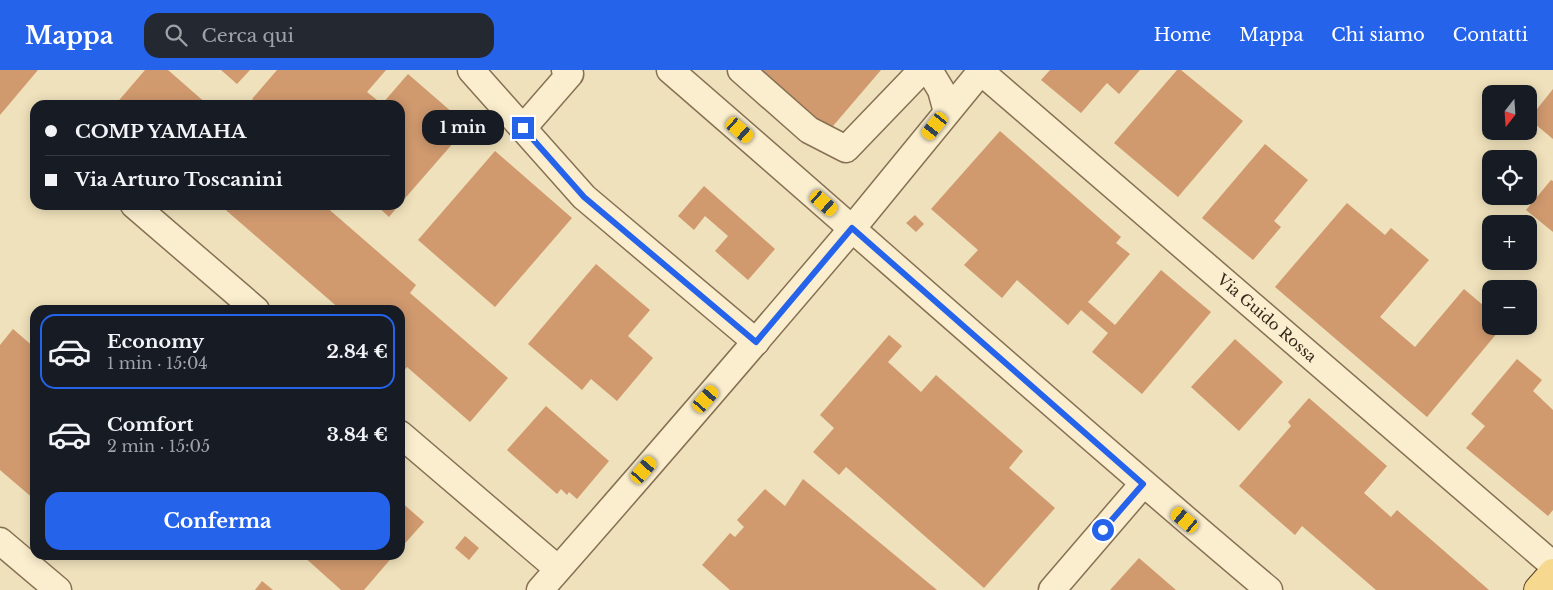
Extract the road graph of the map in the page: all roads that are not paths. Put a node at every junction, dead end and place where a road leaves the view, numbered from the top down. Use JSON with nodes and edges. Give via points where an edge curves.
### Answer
{"nodes":[{"id":1,"x":470,"y":70,"type":"edge"},
{"id":2,"x":565,"y":70,"type":"edge"},
{"id":3,"x":670,"y":70,"type":"edge"},
{"id":4,"x":741,"y":70,"type":"edge"},
{"id":5,"x":922,"y":70,"type":"edge"},
{"id":6,"x":929,"y":70,"type":"edge"},
{"id":7,"x":981,"y":71,"type":"edge"},
{"id":8,"x":947,"y":112,"type":"junction"},
{"id":9,"x":523,"y":128,"type":"junction"},
{"id":10,"x":140,"y":210,"type":"edge"},
{"id":11,"x":852,"y":228,"type":"junction"},
{"id":12,"x":250,"y":305,"type":"edge"},
{"id":13,"x":756,"y":342,"type":"junction"},
{"id":14,"x":405,"y":438,"type":"edge"},
{"id":15,"x":1143,"y":484,"type":"junction"},
{"id":16,"x":0,"y":541,"type":"edge"},
{"id":17,"x":1553,"y":564,"type":"edge"},
{"id":18,"x":558,"y":570,"type":"junction"},
{"id":19,"x":1553,"y":573,"type":"edge"},
{"id":20,"x":58,"y":590,"type":"edge"},
{"id":21,"x":540,"y":590,"type":"edge"},
{"id":22,"x":1052,"y":590,"type":"edge"},
{"id":23,"x":1269,"y":590,"type":"edge"},
{"id":24,"x":1538,"y":590,"type":"edge"}],
"edges":[{"from":1,"to":9,"type":"street"},
{"from":2,"to":9,"type":"street","via":[[570,74]]},
{"from":3,"to":11,"type":"street"},
{"from":4,"to":5,"type":"street","via":[[809,130],[846,150]]},
{"from":6,"to":8,"type":"street","via":[[941,90]]},
{"from":7,"to":8,"type":"street"},
{"from":7,"to":17,"type":"street","name":"Via Guido Rossa"},
{"from":8,"to":11,"type":"street"},
{"from":9,"to":13,"type":"street","via":[[584,197]]},
{"from":10,"to":12,"type":"street"},
{"from":11,"to":13,"type":"street"},
{"from":11,"to":15,"type":"street"},
{"from":13,"to":18,"type":"street"},
{"from":14,"to":18,"type":"street"},
{"from":15,"to":22,"type":"street"},
{"from":15,"to":23,"type":"street"},
{"from":16,"to":20,"type":"street"},
{"from":18,"to":21,"type":"street"},
{"from":19,"to":24,"type":"main road"}]}
